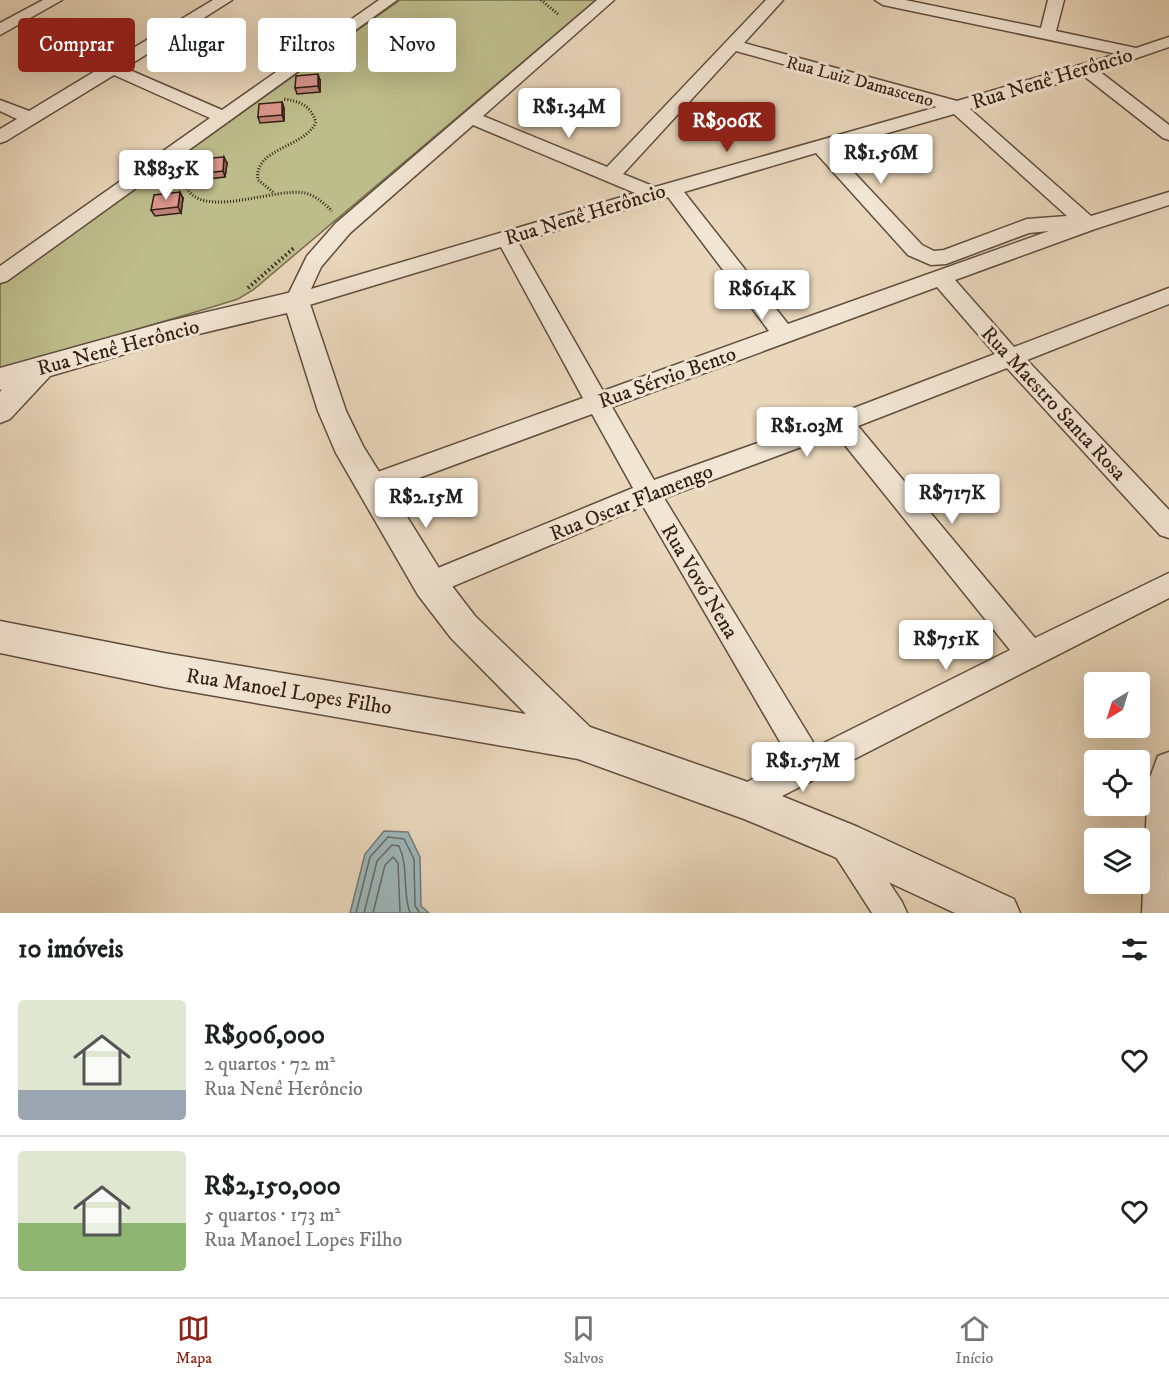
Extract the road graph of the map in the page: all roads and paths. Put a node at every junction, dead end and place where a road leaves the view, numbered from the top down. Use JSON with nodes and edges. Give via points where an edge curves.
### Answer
{"nodes":[{"id":1,"x":54,"y":0,"type":"edge"},
{"id":2,"x":224,"y":0,"type":"edge"},
{"id":3,"x":389,"y":0,"type":"edge"},
{"id":4,"x":541,"y":0,"type":"edge"},
{"id":5,"x":606,"y":0,"type":"edge"},
{"id":6,"x":775,"y":0,"type":"edge"},
{"id":7,"x":883,"y":0,"type":"edge"},
{"id":8,"x":1056,"y":0,"type":"edge"},
{"id":9,"x":550,"y":7,"type":"dead end"},
{"id":10,"x":0,"y":30,"type":"edge"},
{"id":11,"x":1047,"y":34,"type":"junction"},
{"id":12,"x":1070,"y":39,"type":"junction"},
{"id":13,"x":1169,"y":42,"type":"edge"},
{"id":14,"x":732,"y":45,"type":"junction"},
{"id":15,"x":1136,"y":53,"type":"junction"},
{"id":16,"x":135,"y":54,"type":"edge"},
{"id":17,"x":1087,"y":70,"type":"junction"},
{"id":18,"x":105,"y":72,"type":"edge"},
{"id":19,"x":121,"y":72,"type":"edge"},
{"id":20,"x":1056,"y":79,"type":"junction"},
{"id":21,"x":279,"y":99,"type":"dead end"},
{"id":22,"x":0,"y":105,"type":"edge"},
{"id":23,"x":957,"y":107,"type":"junction"},
{"id":24,"x":223,"y":117,"type":"junction"},
{"id":25,"x":471,"y":117,"type":"junction"},
{"id":26,"x":30,"y":118,"type":"junction"},
{"id":27,"x":1169,"y":134,"type":"edge"},
{"id":28,"x":0,"y":136,"type":"edge"},
{"id":29,"x":819,"y":146,"type":"junction"},
{"id":30,"x":182,"y":170,"type":"dead end"},
{"id":31,"x":610,"y":176,"type":"junction"},
{"id":32,"x":663,"y":191,"type":"junction"},
{"id":33,"x":274,"y":193,"type":"junction"},
{"id":34,"x":1169,"y":198,"type":"edge"},
{"id":35,"x":334,"y":214,"type":"dead end"},
{"id":36,"x":1088,"y":224,"type":"junction"},
{"id":37,"x":506,"y":238,"type":"junction"},
{"id":38,"x":302,"y":241,"type":"dead end"},
{"id":39,"x":0,"y":276,"type":"edge"},
{"id":40,"x":941,"y":278,"type":"junction"},
{"id":41,"x":241,"y":292,"type":"dead end"},
{"id":42,"x":1168,"y":298,"type":"edge"},
{"id":43,"x":296,"y":301,"type":"junction"},
{"id":44,"x":783,"y":334,"type":"junction"},
{"id":45,"x":1011,"y":358,"type":"junction"},
{"id":46,"x":40,"y":368,"type":"junction"},
{"id":47,"x":0,"y":379,"type":"edge"},
{"id":48,"x":597,"y":403,"type":"junction"},
{"id":49,"x":0,"y":411,"type":"edge"},
{"id":50,"x":841,"y":423,"type":"junction"},
{"id":51,"x":370,"y":485,"type":"junction"},
{"id":52,"x":648,"y":493,"type":"junction"},
{"id":53,"x":1169,"y":527,"type":"edge"},
{"id":54,"x":430,"y":584,"type":"junction"},
{"id":55,"x":1169,"y":585,"type":"edge"},
{"id":56,"x":0,"y":637,"type":"edge"},
{"id":57,"x":1030,"y":654,"type":"junction"},
{"id":58,"x":579,"y":741,"type":"junction"},
{"id":59,"x":810,"y":765,"type":"junction"},
{"id":60,"x":1169,"y":767,"type":"edge"},
{"id":61,"x":746,"y":800,"type":"junction"},
{"id":62,"x":844,"y":841,"type":"junction"},
{"id":63,"x":891,"y":913,"type":"edge"},
{"id":64,"x":1000,"y":913,"type":"edge"},
{"id":65,"x":1158,"y":913,"type":"edge"}],
"edges":[{"from":1,"to":10,"type":"street"},
{"from":2,"to":16,"type":"street"},
{"from":3,"to":24,"type":"street"},
{"from":4,"to":9,"type":"path"},
{"from":5,"to":25,"type":"street"},
{"from":6,"to":14,"type":"street"},
{"from":7,"to":11,"type":"street"},
{"from":8,"to":11,"type":"street"},
{"from":11,"to":12,"type":"street"},
{"from":12,"to":15,"type":"street"},
{"from":12,"to":20,"type":"street"},
{"from":13,"to":15,"type":"street","name":"Rua Nenê Herôncio"},
{"from":14,"to":23,"type":"street","name":"Rua Luiz Damasceno"},
{"from":14,"to":31,"type":"street"},
{"from":15,"to":17,"type":"street","name":"Rua Nenê Herôncio"},
{"from":17,"to":20,"type":"street","name":"Rua Nenê Herôncio"},
{"from":17,"to":27,"type":"street"},
{"from":18,"to":26,"type":"street"},
{"from":19,"to":24,"type":"street"},
{"from":20,"to":23,"type":"street","name":"Rua Nenê Herôncio"},
{"from":21,"to":33,"type":"path","via":[[302,103],[312,111],[315,120],[313,128],[299,142],[260,162],[256,177],[261,186]]},
{"from":22,"to":26,"type":"street"},
{"from":23,"to":29,"type":"street","name":"Rua Nenê Herôncio"},
{"from":23,"to":36,"type":"street","name":"Rua Luiz Damasceno"},
{"from":24,"to":39,"type":"street"},
{"from":25,"to":31,"type":"street"},
{"from":25,"to":43,"type":"street","via":[[322,250],[306,273]]},
{"from":26,"to":28,"type":"street"},
{"from":29,"to":32,"type":"street","name":"Rua Nenê Herôncio"},
{"from":29,"to":36,"type":"street","via":[[915,250],[931,258],[946,257],[1027,226],[1063,221]]},
{"from":30,"to":33,"type":"path","via":[[187,190],[196,198],[213,203]]},
{"from":31,"to":32,"type":"street"},
{"from":32,"to":37,"type":"street","name":"Rua Nenê Herôncio"},
{"from":32,"to":44,"type":"street"},
{"from":33,"to":35,"type":"path","via":[[305,194]]},
{"from":34,"to":36,"type":"street","name":"Rua Sérvio Bento"},
{"from":36,"to":40,"type":"street","name":"Rua Sérvio Bento"},
{"from":37,"to":43,"type":"street","name":"Rua Nenê Herôncio"},
{"from":37,"to":48,"type":"street","name":"Rua Vovó Nena"},
{"from":38,"to":41,"type":"path"},
{"from":40,"to":44,"type":"street","name":"Rua Sérvio Bento"},
{"from":40,"to":45,"type":"street","name":"Rua Maestro Santa Rosa"},
{"from":42,"to":45,"type":"street","name":"Rua Oscar Flamengo"},
{"from":43,"to":46,"type":"street","name":"Rua Nenê Herôncio","via":[[169,331]]},
{"from":43,"to":51,"type":"street","name":"Rua Manoel Lopes Filho","via":[[332,411]]},
{"from":44,"to":48,"type":"street","name":"Rua Sérvio Bento"},
{"from":45,"to":50,"type":"street","name":"Rua Oscar Flamengo"},
{"from":45,"to":53,"type":"street","name":"Rua Maestro Santa Rosa"},
{"from":46,"to":47,"type":"street","name":"Rua Nenê Herôncio"},
{"from":46,"to":49,"type":"street"},
{"from":48,"to":51,"type":"street","name":"Rua Sérvio Bento"},
{"from":48,"to":52,"type":"street","name":"Rua Vovó Nena"},
{"from":50,"to":52,"type":"street","name":"Rua Oscar Flamengo"},
{"from":50,"to":57,"type":"street"},
{"from":51,"to":54,"type":"street","name":"Rua Manoel Lopes Filho"},
{"from":52,"to":54,"type":"street","name":"Rua Oscar Flamengo"},
{"from":52,"to":59,"type":"street","name":"Rua Vovó Nena"},
{"from":54,"to":58,"type":"street","name":"Rua Manoel Lopes Filho","via":[[463,627]]},
{"from":55,"to":57,"type":"street"},
{"from":56,"to":58,"type":"street","name":"Rua Manoel Lopes Filho","via":[[164,670]]},
{"from":57,"to":59,"type":"street"},
{"from":58,"to":61,"type":"street","name":"Rua Manoel Lopes Filho"},
{"from":59,"to":61,"type":"street"},
{"from":60,"to":65,"type":"street","via":[[1163,783]]},
{"from":61,"to":62,"type":"street","name":"Rua Manoel Lopes Filho"},
{"from":62,"to":63,"type":"street"},
{"from":62,"to":64,"type":"street","name":"Rua Manoel Lopes Filho"}]}
